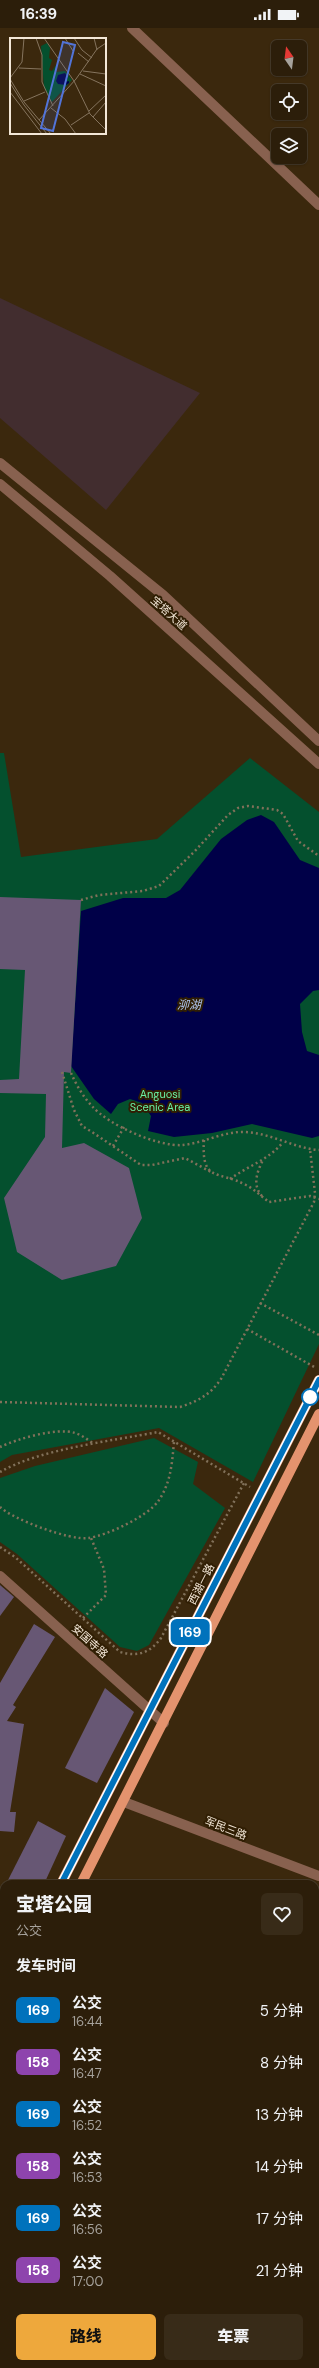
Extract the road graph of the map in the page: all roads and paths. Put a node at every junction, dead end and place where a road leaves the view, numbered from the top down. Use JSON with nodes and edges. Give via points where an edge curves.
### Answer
{"nodes":[{"id":1,"x":132,"y":28,"type":"edge"},
{"id":2,"x":319,"y":205,"type":"edge"},
{"id":3,"x":0,"y":463,"type":"edge"},
{"id":4,"x":0,"y":484,"type":"edge"},
{"id":5,"x":319,"y":741,"type":"edge"},
{"id":6,"x":319,"y":764,"type":"edge"},
{"id":7,"x":319,"y":856,"type":"edge"},
{"id":8,"x":81,"y":900,"type":"dead end"},
{"id":9,"x":62,"y":1072,"type":"dead end"},
{"id":10,"x":71,"y":1073,"type":"dead end"},
{"id":11,"x":124,"y":1127,"type":"junction"},
{"id":12,"x":204,"y":1140,"type":"junction"},
{"id":13,"x":283,"y":1142,"type":"junction"},
{"id":14,"x":113,"y":1146,"type":"junction"},
{"id":15,"x":310,"y":1149,"type":"junction"},
{"id":16,"x":319,"y":1150,"type":"edge"},
{"id":17,"x":263,"y":1159,"type":"junction"},
{"id":18,"x":210,"y":1172,"type":"junction"},
{"id":19,"x":230,"y":1179,"type":"junction"},
{"id":20,"x":264,"y":1198,"type":"junction"},
{"id":21,"x":315,"y":1198,"type":"junction"},
{"id":22,"x":319,"y":1199,"type":"edge"},
{"id":23,"x":260,"y":1303,"type":"junction"},
{"id":24,"x":247,"y":1329,"type":"junction"},
{"id":25,"x":319,"y":1335,"type":"edge"},
{"id":26,"x":319,"y":1369,"type":"edge"},
{"id":27,"x":319,"y":1380,"type":"edge"},
{"id":28,"x":0,"y":1402,"type":"edge"},
{"id":29,"x":319,"y":1414,"type":"edge"},
{"id":30,"x":174,"y":1442,"type":"junction"},
{"id":31,"x":94,"y":1444,"type":"junction"},
{"id":32,"x":1,"y":1446,"type":"edge"},
{"id":33,"x":0,"y":1472,"type":"edge"},
{"id":34,"x":244,"y":1484,"type":"junction"},
{"id":35,"x":261,"y":1494,"type":"junction"},
{"id":36,"x":0,"y":1507,"type":"edge"},
{"id":37,"x":91,"y":1538,"type":"junction"},
{"id":38,"x":0,"y":1547,"type":"edge"},
{"id":39,"x":0,"y":1576,"type":"edge"},
{"id":40,"x":83,"y":1618,"type":"junction"},
{"id":41,"x":150,"y":1711,"type":"junction"},
{"id":42,"x":164,"y":1723,"type":"junction"},
{"id":43,"x":124,"y":1802,"type":"junction"},
{"id":44,"x":319,"y":1876,"type":"edge"},
{"id":45,"x":63,"y":1880,"type":"edge"},
{"id":46,"x":83,"y":1880,"type":"edge"}],
"edges":[{"from":1,"to":2,"type":"street"},
{"from":3,"to":5,"type":"street","name":"宝塔大道","via":[[163,595]]},
{"from":4,"to":6,"type":"street","name":"宝塔大道","via":[[110,576]]},
{"from":7,"to":8,"type":"path","via":[[298,841],[283,814],[277,810],[248,806],[238,808],[228,815],[159,886],[143,891],[99,895]]},
{"from":9,"to":14,"type":"path","via":[[82,1126]]},
{"from":10,"to":11,"type":"path","via":[[92,1107]]},
{"from":11,"to":12,"type":"path","via":[[160,1144],[183,1145]]},
{"from":11,"to":14,"type":"path"},
{"from":12,"to":13,"type":"path","via":[[243,1132],[264,1134]]},
{"from":12,"to":18,"type":"path","via":[[202,1155]]},
{"from":13,"to":15,"type":"path"},
{"from":13,"to":17,"type":"path","via":[[275,1152]]},
{"from":14,"to":18,"type":"path","via":[[141,1165],[185,1158]]},
{"from":15,"to":16,"type":"path"},
{"from":15,"to":21,"type":"path"},
{"from":17,"to":19,"type":"path"},
{"from":17,"to":20,"type":"path","via":[[257,1173],[256,1185]]},
{"from":18,"to":19,"type":"path"},
{"from":19,"to":20,"type":"path","via":[[247,1186]]},
{"from":20,"to":21,"type":"path","via":[[269,1202],[298,1197]]},
{"from":21,"to":22,"type":"path"},
{"from":21,"to":23,"type":"path"},
{"from":23,"to":24,"type":"path"},
{"from":23,"to":25,"type":"path"},
{"from":24,"to":26,"type":"path"},
{"from":24,"to":28,"type":"path","via":[[221,1379],[212,1392],[197,1402],[180,1407]]},
{"from":27,"to":35,"type":"main road","name":"西湖一路"},
{"from":29,"to":42,"type":"main road"},
{"from":30,"to":31,"type":"path","via":[[158,1432]]},
{"from":30,"to":34,"type":"path"},
{"from":30,"to":37,"type":"path","via":[[171,1474],[159,1502],[145,1515]]},
{"from":31,"to":32,"type":"path","via":[[74,1432],[24,1437]]},
{"from":31,"to":33,"type":"path","via":[[18,1462]]},
{"from":34,"to":35,"type":"path"},
{"from":34,"to":40,"type":"path","via":[[154,1648],[142,1654],[120,1652]]},
{"from":35,"to":41,"type":"main road","name":"西湖一路"},
{"from":36,"to":37,"type":"path","via":[[4,1512],[42,1528]]},
{"from":37,"to":40,"type":"path","via":[[104,1568],[106,1595]]},
{"from":38,"to":40,"type":"path","via":[[16,1557]]},
{"from":39,"to":41,"type":"street","name":"安国寺路"},
{"from":41,"to":42,"type":"street","name":"安国寺路"},
{"from":41,"to":45,"type":"main road","name":"西湖一路"},
{"from":42,"to":43,"type":"main road"},
{"from":43,"to":44,"type":"street","name":"军民三路"},
{"from":43,"to":46,"type":"main road"}]}
